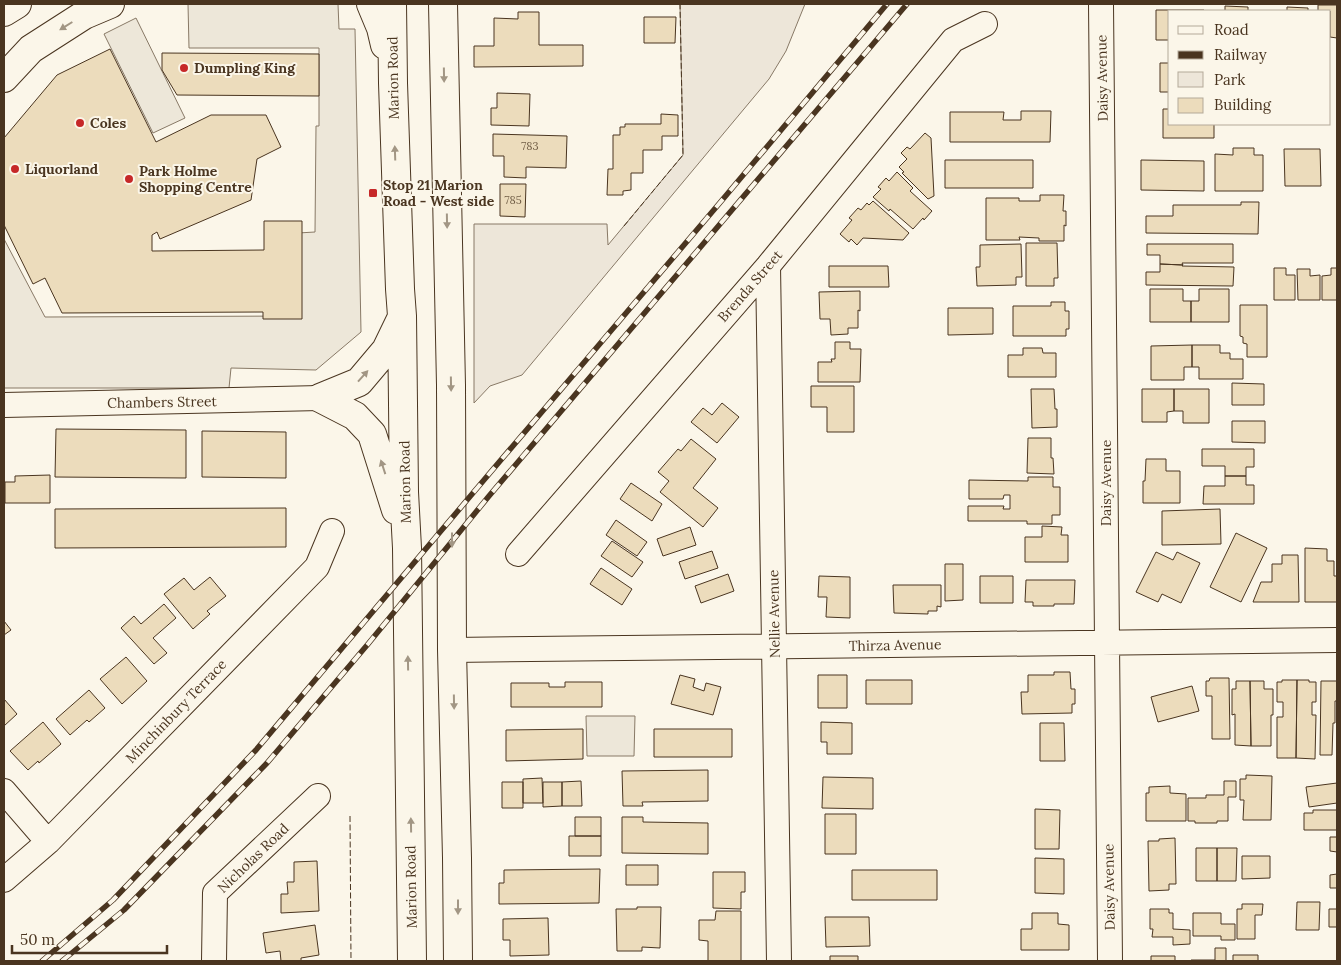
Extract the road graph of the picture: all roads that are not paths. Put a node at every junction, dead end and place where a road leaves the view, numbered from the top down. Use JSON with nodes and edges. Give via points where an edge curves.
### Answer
{"nodes":[{"id":1,"x":17,"y":4,"type":"edge"},
{"id":2,"x":110,"y":4,"type":"edge"},
{"id":3,"x":371,"y":4,"type":"edge"},
{"id":4,"x":392,"y":4,"type":"edge"},
{"id":5,"x":464,"y":4,"type":"edge"},
{"id":6,"x":1102,"y":4,"type":"edge"},
{"id":7,"x":4,"y":12,"type":"edge"},
{"id":8,"x":443,"y":15,"type":"edge"},
{"id":9,"x":985,"y":24,"type":"dead end"},
{"id":10,"x":4,"y":78,"type":"edge"},
{"id":11,"x":393,"y":83,"type":"junction"},
{"id":12,"x":768,"y":266,"type":"junction"},
{"id":13,"x":402,"y":316,"type":"junction"},
{"id":14,"x":320,"y":398,"type":"junction"},
{"id":15,"x":4,"y":405,"type":"edge"},
{"id":16,"x":332,"y":530,"type":"dead end"},
{"id":17,"x":407,"y":548,"type":"junction"},
{"id":18,"x":518,"y":554,"type":"dead end"},
{"id":19,"x":1337,"y":640,"type":"edge"},
{"id":20,"x":1107,"y":643,"type":"junction"},
{"id":21,"x":774,"y":646,"type":"junction"},
{"id":22,"x":452,"y":650,"type":"junction"},
{"id":23,"x":4,"y":791,"type":"edge"},
{"id":24,"x":318,"y":796,"type":"dead end"},
{"id":25,"x":48,"y":842,"type":"junction"},
{"id":26,"x":4,"y":880,"type":"edge"},
{"id":27,"x":214,"y":961,"type":"edge"},
{"id":28,"x":412,"y":961,"type":"edge"},
{"id":29,"x":458,"y":961,"type":"edge"},
{"id":30,"x":779,"y":961,"type":"edge"},
{"id":31,"x":1110,"y":961,"type":"edge"}],
"edges":[{"from":1,"to":7,"type":"main road"},
{"from":2,"to":10,"type":"main road","one_way":true,"via":[[84,15],[31,48]]},
{"from":3,"to":11,"type":"main road","via":[[382,28]]},
{"from":4,"to":11,"type":"main road","name":"Marion Road"},
{"from":5,"to":8,"type":"main road"},
{"from":6,"to":20,"type":"street","name":"Daisy Avenue"},
{"from":8,"to":22,"type":"main road","one_way":true},
{"from":9,"to":12,"type":"street","name":"Brenda Street","via":[[953,40]]},
{"from":13,"to":11,"type":"main road","name":"Marion Road","one_way":true},
{"from":12,"to":18,"type":"street","name":"Brenda Street"},
{"from":12,"to":21,"type":"street","name":"Nellie Avenue"},
{"from":14,"to":13,"type":"main road","one_way":true,"via":[[359,382],[386,350]]},
{"from":13,"to":17,"type":"main road","name":"Marion Road"},
{"from":14,"to":15,"type":"street","name":"Chambers Street"},
{"from":17,"to":14,"type":"main road","one_way":true,"via":[[372,434],[355,416]]},
{"from":16,"to":25,"type":"street","name":"Minchinbury Terrace","via":[[317,567]]},
{"from":28,"to":17,"type":"main road","name":"Marion Road","one_way":true},
{"from":19,"to":20,"type":"street","name":"Thirza Avenue"},
{"from":20,"to":21,"type":"street","name":"Thirza Avenue"},
{"from":20,"to":31,"type":"street","name":"Daisy Avenue"},
{"from":21,"to":22,"type":"street","name":"Thirza Avenue"},
{"from":21,"to":30,"type":"street","name":"Nellie Avenue"},
{"from":22,"to":29,"type":"main road","one_way":true},
{"from":23,"to":25,"type":"street"},
{"from":24,"to":27,"type":"street","name":"Nicholas Road","via":[[215,893]]},
{"from":25,"to":26,"type":"street","name":"Minchinbury Terrace"}]}
